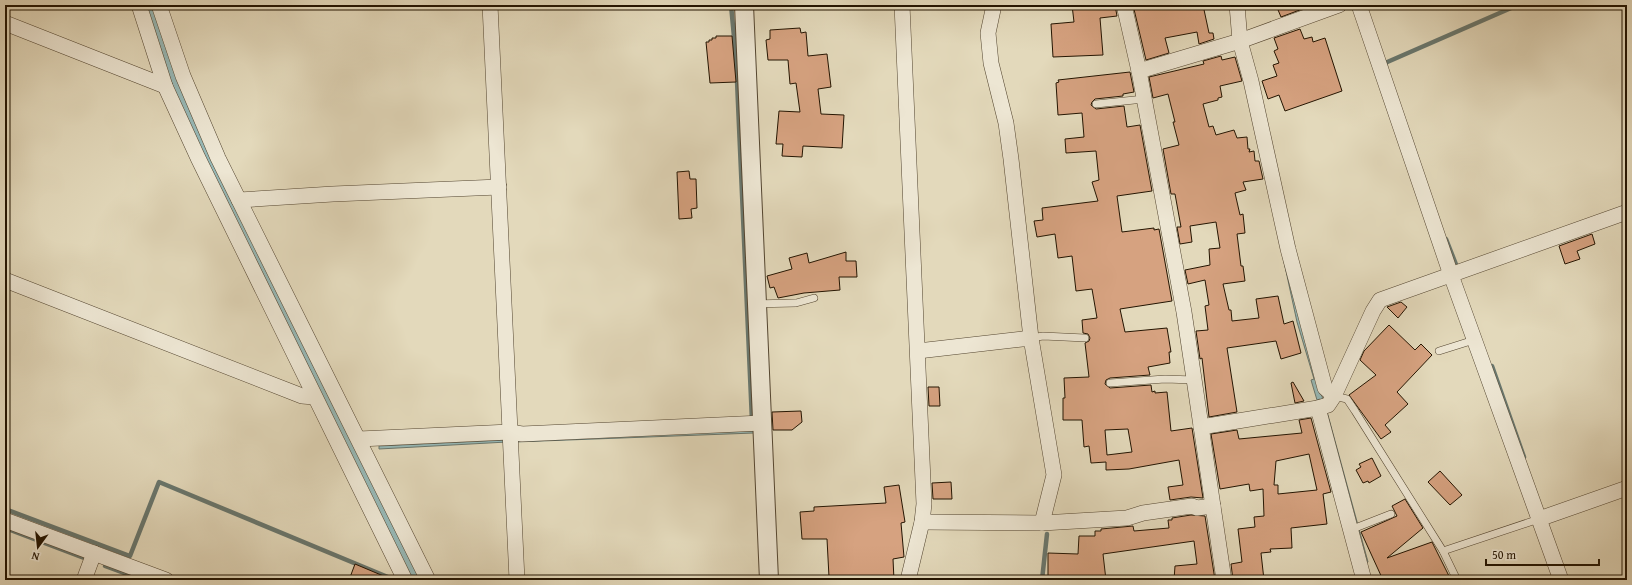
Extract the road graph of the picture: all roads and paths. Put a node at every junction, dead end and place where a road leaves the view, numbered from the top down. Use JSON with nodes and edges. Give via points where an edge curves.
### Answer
{"nodes":[{"id":1,"x":139,"y":5,"type":"edge"},
{"id":2,"x":159,"y":5,"type":"edge"},
{"id":3,"x":490,"y":5,"type":"edge"},
{"id":4,"x":744,"y":5,"type":"edge"},
{"id":5,"x":902,"y":5,"type":"edge"},
{"id":6,"x":994,"y":5,"type":"edge"},
{"id":7,"x":1124,"y":5,"type":"edge"},
{"id":8,"x":1237,"y":5,"type":"edge"},
{"id":9,"x":1339,"y":5,"type":"edge"},
{"id":10,"x":1359,"y":5,"type":"edge"},
{"id":11,"x":5,"y":23,"type":"edge"},
{"id":12,"x":1240,"y":41,"type":"junction"},
{"id":13,"x":1139,"y":71,"type":"junction"},
{"id":14,"x":165,"y":86,"type":"junction"},
{"id":15,"x":1144,"y":99,"type":"junction"},
{"id":16,"x":1096,"y":104,"type":"dead end"},
{"id":17,"x":215,"y":150,"type":"junction"},
{"id":18,"x":198,"y":158,"type":"junction"},
{"id":19,"x":499,"y":188,"type":"junction"},
{"id":20,"x":239,"y":200,"type":"junction"},
{"id":21,"x":1627,"y":212,"type":"edge"},
{"id":22,"x":1451,"y":275,"type":"junction"},
{"id":23,"x":5,"y":280,"type":"edge"},
{"id":24,"x":814,"y":298,"type":"dead end"},
{"id":25,"x":757,"y":304,"type":"junction"},
{"id":26,"x":1031,"y":338,"type":"junction"},
{"id":27,"x":1085,"y":338,"type":"dead end"},
{"id":28,"x":1474,"y":340,"type":"junction"},
{"id":29,"x":918,"y":351,"type":"junction"},
{"id":30,"x":1439,"y":351,"type":"dead end"},
{"id":31,"x":1194,"y":380,"type":"junction"},
{"id":32,"x":1110,"y":383,"type":"dead end"},
{"id":33,"x":314,"y":397,"type":"junction"},
{"id":34,"x":1327,"y":403,"type":"junction"},
{"id":35,"x":762,"y":423,"type":"junction"},
{"id":36,"x":1201,"y":427,"type":"junction"},
{"id":37,"x":510,"y":432,"type":"junction"},
{"id":38,"x":359,"y":439,"type":"junction"},
{"id":39,"x":1627,"y":488,"type":"edge"},
{"id":40,"x":1213,"y":506,"type":"junction"},
{"id":41,"x":1391,"y":514,"type":"dead end"},
{"id":42,"x":1539,"y":519,"type":"junction"},
{"id":43,"x":5,"y":520,"type":"edge"},
{"id":44,"x":922,"y":522,"type":"junction"},
{"id":45,"x":1042,"y":523,"type":"junction"},
{"id":46,"x":1355,"y":528,"type":"junction"},
{"id":47,"x":1443,"y":551,"type":"junction"},
{"id":48,"x":94,"y":553,"type":"junction"},
{"id":49,"x":84,"y":580,"type":"edge"},
{"id":50,"x":166,"y":580,"type":"edge"},
{"id":51,"x":405,"y":580,"type":"edge"},
{"id":52,"x":428,"y":580,"type":"edge"},
{"id":53,"x":517,"y":580,"type":"edge"},
{"id":54,"x":769,"y":580,"type":"edge"},
{"id":55,"x":908,"y":580,"type":"edge"},
{"id":56,"x":1224,"y":580,"type":"edge"},
{"id":57,"x":1364,"y":580,"type":"edge"},
{"id":58,"x":1457,"y":580,"type":"edge"},
{"id":59,"x":1561,"y":580,"type":"edge"}],
"edges":[{"from":1,"to":14,"type":"street"},
{"from":2,"to":17,"type":"street","via":[[178,62]]},
{"from":3,"to":19,"type":"street"},
{"from":4,"to":25,"type":"street"},
{"from":5,"to":29,"type":"street"},
{"from":6,"to":26,"type":"street","via":[[988,33],[991,63],[1006,123]]},
{"from":7,"to":13,"type":"street"},
{"from":8,"to":12,"type":"street"},
{"from":9,"to":12,"type":"street"},
{"from":10,"to":22,"type":"street"},
{"from":11,"to":14,"type":"street"},
{"from":12,"to":13,"type":"street"},
{"from":12,"to":34,"type":"street"},
{"from":13,"to":15,"type":"street"},
{"from":14,"to":18,"type":"street"},
{"from":15,"to":16,"type":"lane"},
{"from":15,"to":31,"type":"street","via":[[1184,312]]},
{"from":17,"to":18,"type":"street"},
{"from":17,"to":20,"type":"street"},
{"from":18,"to":33,"type":"street"},
{"from":19,"to":20,"type":"street"},
{"from":19,"to":37,"type":"street"},
{"from":20,"to":38,"type":"street"},
{"from":21,"to":22,"type":"street"},
{"from":22,"to":28,"type":"street"},
{"from":22,"to":34,"type":"street","via":[[1380,300]]},
{"from":23,"to":33,"type":"street","via":[[302,396]]},
{"from":24,"to":25,"type":"lane","via":[[796,303]]},
{"from":25,"to":35,"type":"street"},
{"from":26,"to":27,"type":"lane"},
{"from":26,"to":29,"type":"street"},
{"from":26,"to":45,"type":"street","via":[[1054,475]]},
{"from":28,"to":30,"type":"lane"},
{"from":28,"to":42,"type":"street"},
{"from":29,"to":44,"type":"street","via":[[924,504]]},
{"from":31,"to":32,"type":"lane","via":[[1165,379]]},
{"from":31,"to":36,"type":"street"},
{"from":33,"to":51,"type":"street"},
{"from":34,"to":36,"type":"street"},
{"from":34,"to":46,"type":"street"},
{"from":34,"to":47,"type":"lane","via":[[1347,399]]},
{"from":35,"to":37,"type":"street","via":[[522,434]]},
{"from":35,"to":54,"type":"street"},
{"from":36,"to":40,"type":"street"},
{"from":37,"to":38,"type":"street"},
{"from":37,"to":53,"type":"street"},
{"from":38,"to":52,"type":"street"},
{"from":39,"to":42,"type":"street"},
{"from":40,"to":45,"type":"street","via":[[1192,506],[1143,513],[1127,518]]},
{"from":40,"to":56,"type":"street"},
{"from":41,"to":46,"type":"lane"},
{"from":42,"to":47,"type":"lane"},
{"from":42,"to":59,"type":"street"},
{"from":43,"to":48,"type":"street"},
{"from":44,"to":45,"type":"street"},
{"from":44,"to":55,"type":"street"},
{"from":46,"to":57,"type":"street"},
{"from":47,"to":58,"type":"lane"},
{"from":48,"to":49,"type":"street"},
{"from":48,"to":50,"type":"street"}]}
